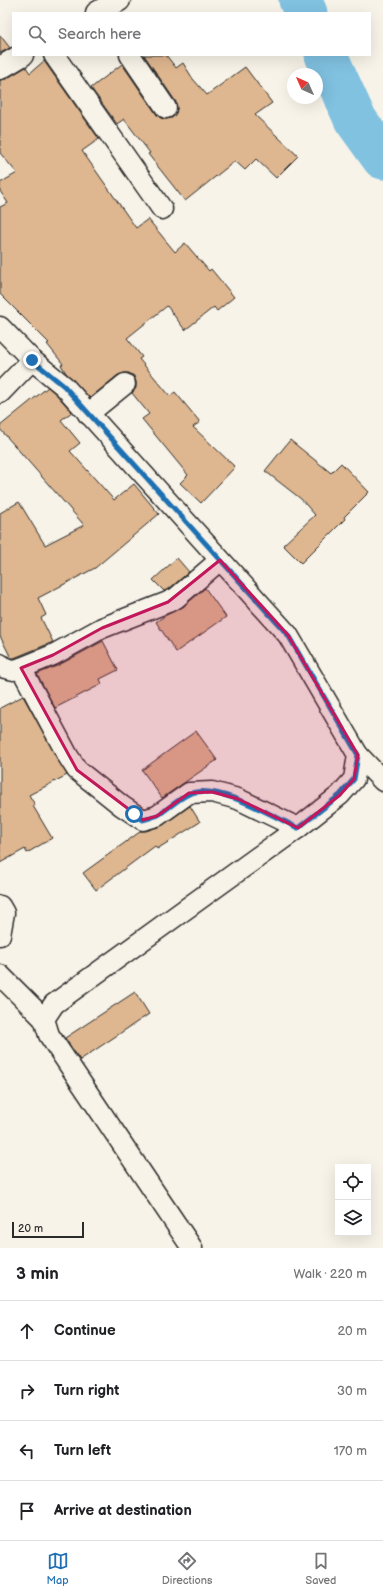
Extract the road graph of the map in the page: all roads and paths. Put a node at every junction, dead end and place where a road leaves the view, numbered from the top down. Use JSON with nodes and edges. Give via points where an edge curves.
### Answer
{"nodes":[{"id":1,"x":20,"y":56,"type":"edge"},
{"id":2,"x":55,"y":56,"type":"edge"},
{"id":3,"x":131,"y":56,"type":"edge"},
{"id":4,"x":0,"y":68,"type":"edge"},
{"id":5,"x":166,"y":108,"type":"dead end"},
{"id":6,"x":162,"y":209,"type":"dead end"},
{"id":7,"x":0,"y":327,"type":"edge"},
{"id":8,"x":32,"y":360,"type":"junction"},
{"id":9,"x":125,"y":384,"type":"dead end"},
{"id":10,"x":0,"y":393,"type":"edge"},
{"id":11,"x":88,"y":414,"type":"junction"},
{"id":12,"x":220,"y":560,"type":"junction"},
{"id":13,"x":0,"y":664,"type":"edge"},
{"id":14,"x":21,"y":668,"type":"junction"},
{"id":15,"x":358,"y":755,"type":"junction"},
{"id":16,"x":383,"y":781,"type":"edge"},
{"id":17,"x":298,"y":828,"type":"junction"},
{"id":18,"x":0,"y":906,"type":"edge"},
{"id":19,"x":0,"y":935,"type":"edge"},
{"id":20,"x":0,"y":975,"type":"edge"},
{"id":21,"x":44,"y":1019,"type":"junction"},
{"id":22,"x":192,"y":1248,"type":"edge"}],
"edges":[{"from":1,"to":4,"type":"street"},
{"from":2,"to":6,"type":"street"},
{"from":3,"to":5,"type":"street"},
{"from":7,"to":8,"type":"street"},
{"from":8,"to":10,"type":"street"},
{"from":8,"to":11,"type":"street","via":[[64,386]]},
{"from":9,"to":11,"type":"street"},
{"from":11,"to":12,"type":"street"},
{"from":12,"to":14,"type":"street","via":[[176,598],[102,628],[53,655]]},
{"from":12,"to":15,"type":"street","via":[[288,635]]},
{"from":13,"to":14,"type":"street","via":[[14,670]]},
{"from":14,"to":17,"type":"street","via":[[77,770],[143,820],[156,816],[189,794],[212,792],[238,799]]},
{"from":15,"to":16,"type":"street"},
{"from":15,"to":17,"type":"street","via":[[354,779],[340,795]]},
{"from":17,"to":21,"type":"street","via":[[54,1004]]},
{"from":18,"to":19,"type":"street","via":[[4,913]]},
{"from":20,"to":21,"type":"street"},
{"from":21,"to":22,"type":"street","via":[[49,1035]]}]}
